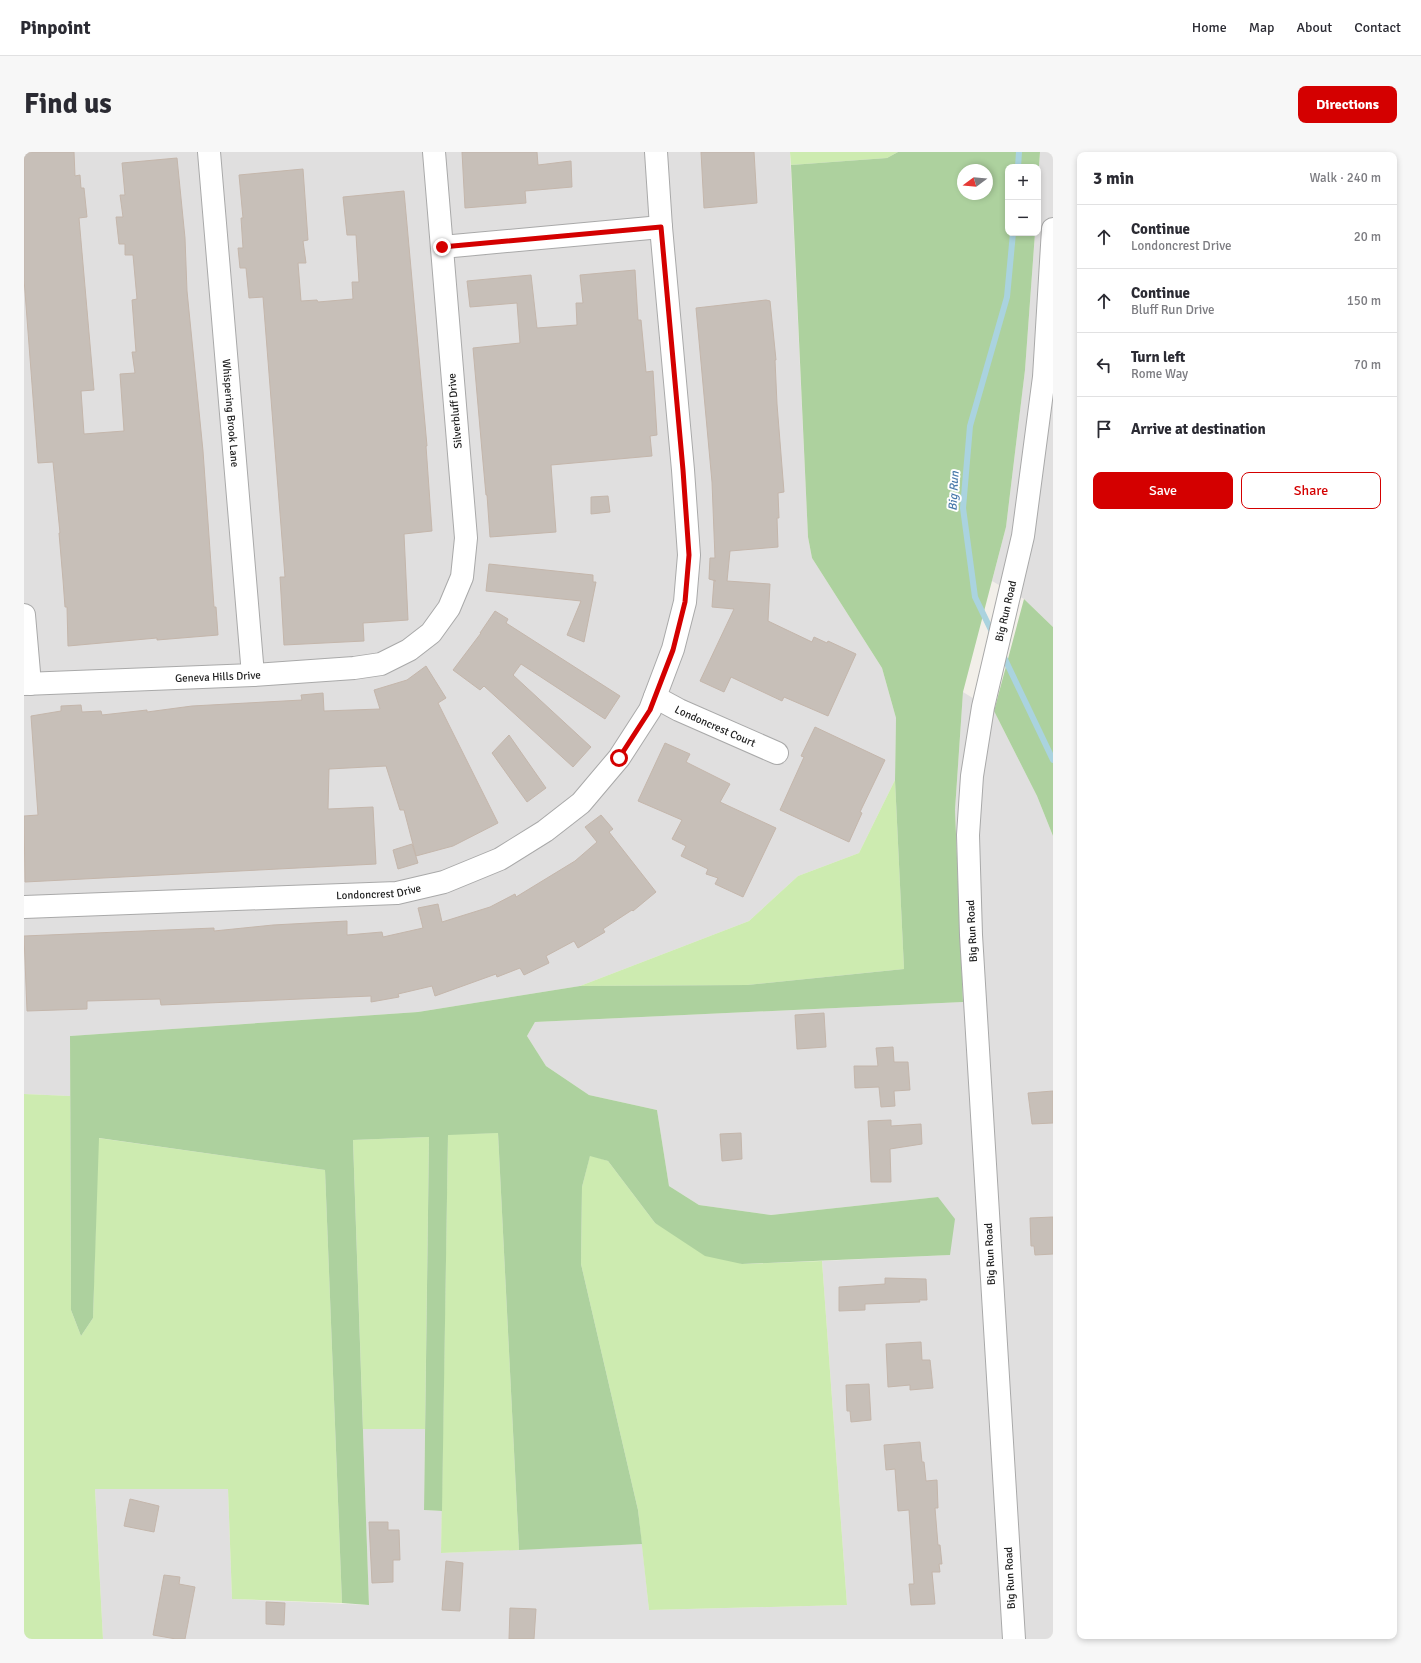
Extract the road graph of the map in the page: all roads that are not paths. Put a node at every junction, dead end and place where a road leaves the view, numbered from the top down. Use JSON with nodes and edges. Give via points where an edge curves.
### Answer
{"nodes":[{"id":1,"x":209,"y":152,"type":"edge"},
{"id":2,"x":434,"y":152,"type":"edge"},
{"id":3,"x":656,"y":152,"type":"edge"},
{"id":4,"x":661,"y":227,"type":"junction"},
{"id":5,"x":1053,"y":229,"type":"edge"},
{"id":6,"x":442,"y":247,"type":"junction"},
{"id":7,"x":24,"y":615,"type":"edge"},
{"id":8,"x":409,"y":650,"type":"joint"},
{"id":9,"x":253,"y":674,"type":"junction"},
{"id":10,"x":27,"y":684,"type":"edge"},
{"id":11,"x":655,"y":697,"type":"junction"},
{"id":12,"x":777,"y":753,"type":"dead end"},
{"id":13,"x":24,"y":907,"type":"edge"},
{"id":14,"x":1014,"y":1639,"type":"edge"}],
"edges":[{"from":1,"to":9,"type":"street","name":"Whispering Brook Lane"},
{"from":2,"to":6,"type":"street","name":"Silverbluff Drive"},
{"from":3,"to":4,"type":"street","name":"Londoncrest Drive"},
{"from":4,"to":6,"type":"street"},
{"from":4,"to":11,"type":"street","name":"Londoncrest Drive","via":[[689,555],[685,602],[673,650]]},
{"from":5,"to":14,"type":"street","name":"Big Run Road","via":[[1044,377],[1023,536],[983,707],[972,776],[968,834],[971,935]]},
{"from":6,"to":8,"type":"street","name":"Silverbluff Drive","via":[[466,538],[462,577],[449,608],[431,633]]},
{"from":7,"to":10,"type":"street"},
{"from":8,"to":9,"type":"street","name":"Geneva Hills Drive","via":[[381,664]]},
{"from":9,"to":10,"type":"street","name":"Geneva Hills Drive"},
{"from":11,"to":12,"type":"street","name":"Londoncrest Court"},
{"from":11,"to":13,"type":"street","name":"Londoncrest Drive","via":[[650,710],[619,758],[581,803],[545,831],[500,859],[444,882],[397,893]]}]}
